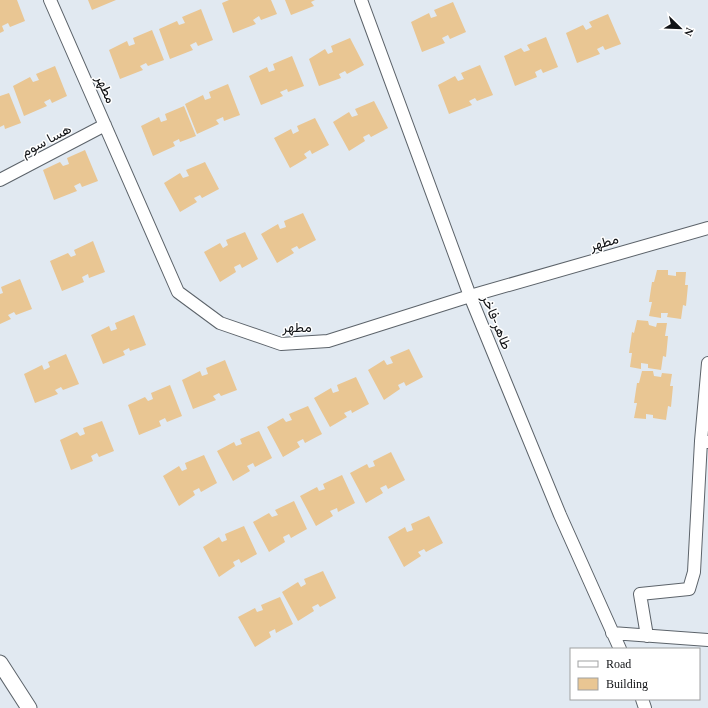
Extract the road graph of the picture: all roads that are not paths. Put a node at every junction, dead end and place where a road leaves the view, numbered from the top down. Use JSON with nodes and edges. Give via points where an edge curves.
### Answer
{"nodes":[{"id":1,"x":50,"y":0,"type":"edge"},
{"id":2,"x":361,"y":0,"type":"edge"},
{"id":3,"x":105,"y":125,"type":"junction"},
{"id":4,"x":0,"y":180,"type":"edge"},
{"id":5,"x":708,"y":228,"type":"edge"},
{"id":6,"x":470,"y":296,"type":"junction"},
{"id":7,"x":708,"y":363,"type":"edge"},
{"id":8,"x":705,"y":442,"type":"edge"},
{"id":9,"x":612,"y":633,"type":"junction"},
{"id":10,"x":647,"y":636,"type":"junction"},
{"id":11,"x":708,"y":640,"type":"edge"},
{"id":12,"x":620,"y":648,"type":"edge"},
{"id":13,"x":0,"y":663,"type":"edge"},
{"id":14,"x":29,"y":708,"type":"edge"}],
"edges":[{"from":1,"to":3,"type":"street","name":"مطهر"},
{"from":2,"to":6,"type":"street","name":"طاهر-فاخر"},
{"from":3,"to":4,"type":"street","name":"هسا سوم"},
{"from":3,"to":6,"type":"street","name":"مطهر","via":[[178,292],[220,323],[281,344],[328,341]]},
{"from":5,"to":6,"type":"street","name":"مطهر"},
{"from":6,"to":9,"type":"street","name":"طاهر-فاخر","via":[[560,515]]},
{"from":7,"to":8,"type":"street"},
{"from":8,"to":10,"type":"street","via":[[694,572],[689,589],[640,594]]},
{"from":9,"to":10,"type":"street"},
{"from":9,"to":12,"type":"street","name":"طاهر-فاخر"},
{"from":10,"to":11,"type":"street"},
{"from":13,"to":14,"type":"street"}]}
